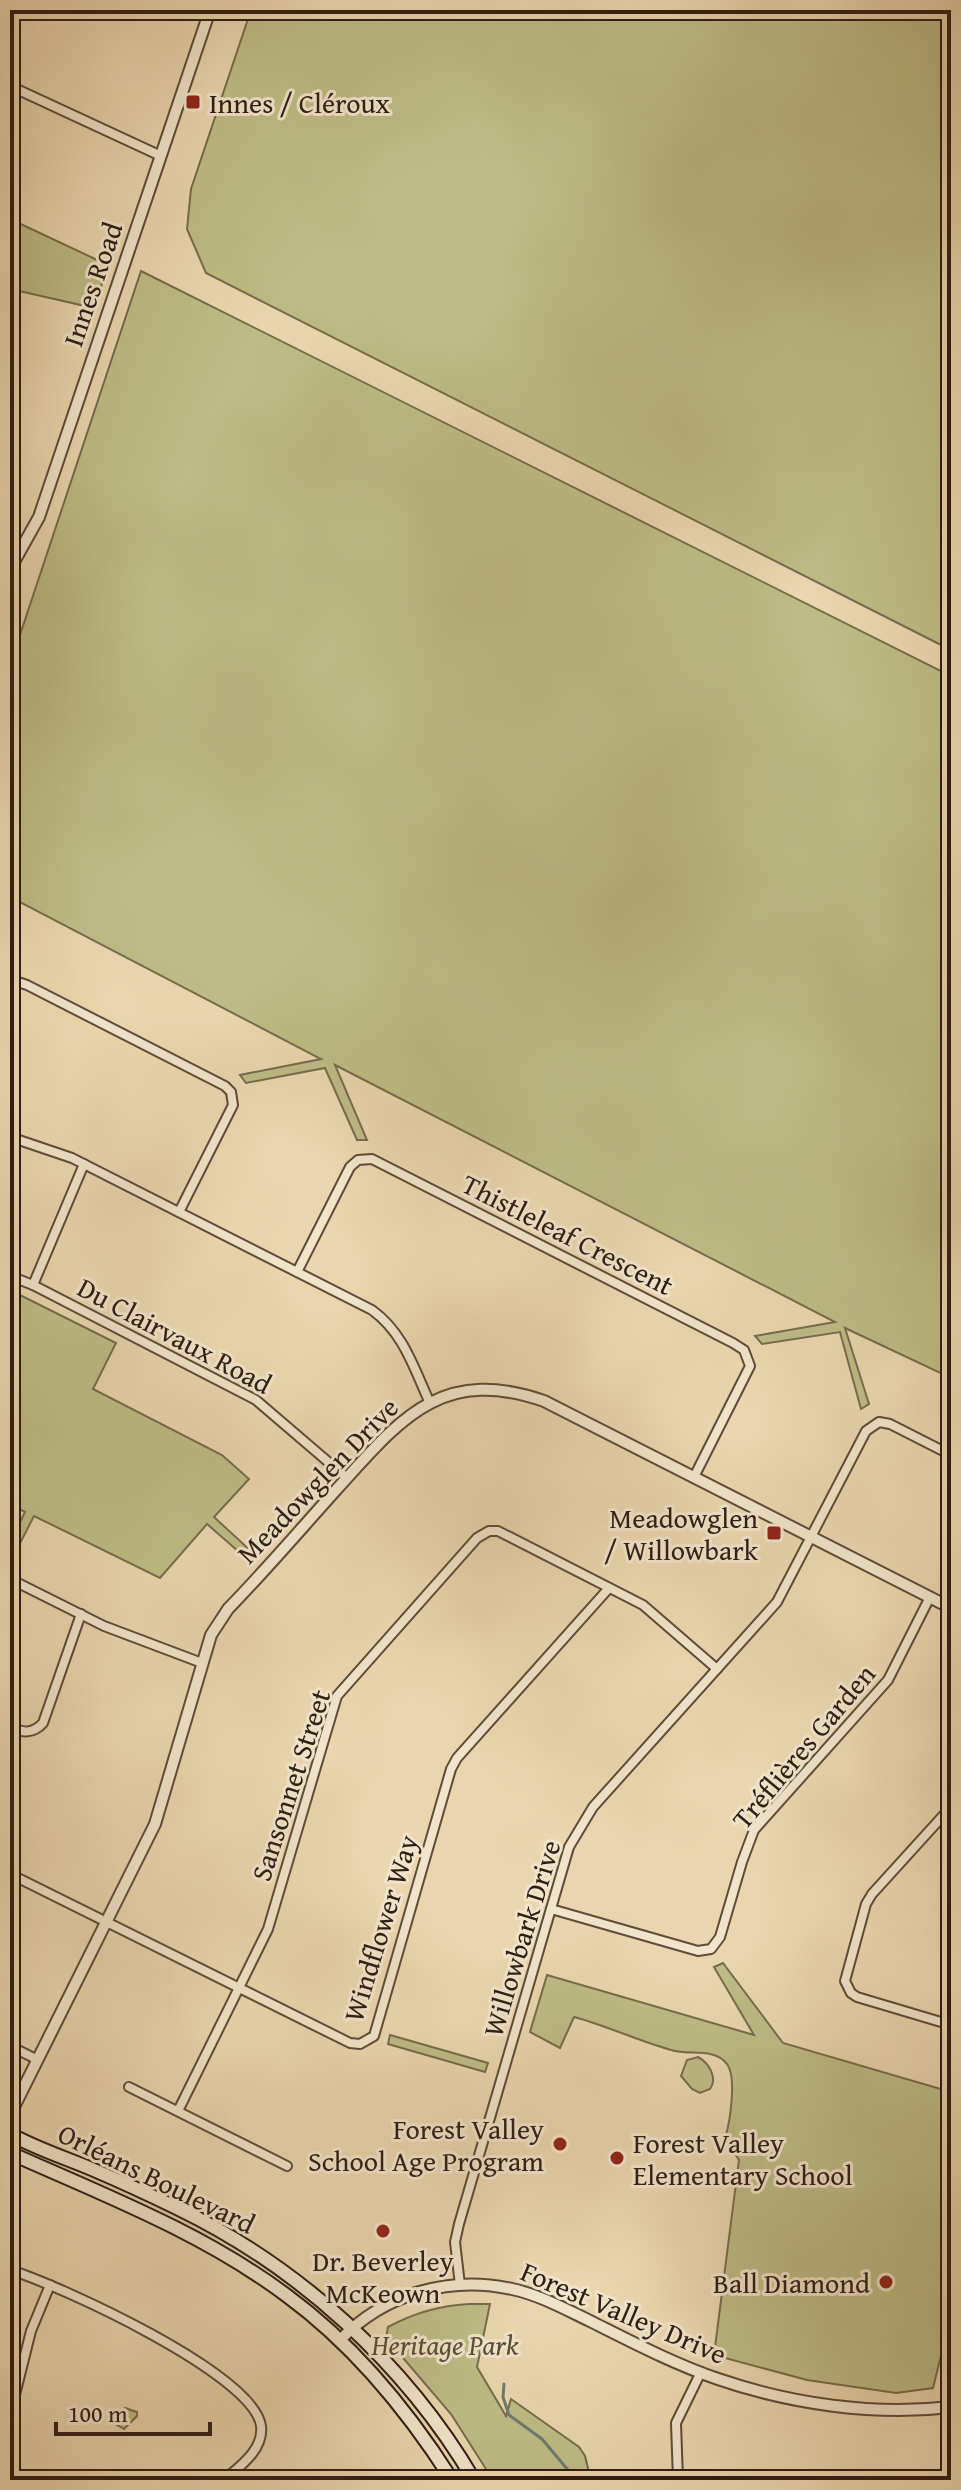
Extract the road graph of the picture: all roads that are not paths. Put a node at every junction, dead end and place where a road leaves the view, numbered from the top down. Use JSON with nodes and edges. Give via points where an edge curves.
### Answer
{"nodes":[{"id":1,"x":210,"y":10,"type":"edge"},
{"id":2,"x":10,"y":86,"type":"edge"},
{"id":3,"x":161,"y":156,"type":"junction"},
{"id":4,"x":10,"y":569,"type":"edge"},
{"id":5,"x":10,"y":983,"type":"edge"},
{"id":6,"x":10,"y":1137,"type":"edge"},
{"id":7,"x":84,"y":1164,"type":"junction"},
{"id":8,"x":179,"y":1212,"type":"junction"},
{"id":9,"x":297,"y":1272,"type":"junction"},
{"id":10,"x":10,"y":1276,"type":"edge"},
{"id":11,"x":33,"y":1285,"type":"junction"},
{"id":12,"x":430,"y":1403,"type":"junction"},
{"id":13,"x":951,"y":1455,"type":"edge"},
{"id":14,"x":694,"y":1477,"type":"junction"},
{"id":15,"x":347,"y":1478,"type":"junction"},
{"id":16,"x":812,"y":1537,"type":"junction"},
{"id":17,"x":10,"y":1579,"type":"edge"},
{"id":18,"x":609,"y":1588,"type":"junction"},
{"id":19,"x":930,"y":1597,"type":"junction"},
{"id":20,"x":951,"y":1608,"type":"edge"},
{"id":21,"x":81,"y":1614,"type":"junction"},
{"id":22,"x":202,"y":1663,"type":"junction"},
{"id":23,"x":717,"y":1669,"type":"junction"},
{"id":24,"x":10,"y":1727,"type":"edge"},
{"id":25,"x":951,"y":1807,"type":"edge"},
{"id":26,"x":10,"y":1874,"type":"edge"},
{"id":27,"x":551,"y":1909,"type":"junction"},
{"id":28,"x":106,"y":1922,"type":"junction"},
{"id":29,"x":238,"y":1988,"type":"junction"},
{"id":30,"x":951,"y":2025,"type":"edge"},
{"id":31,"x":10,"y":2046,"type":"edge"},
{"id":32,"x":38,"y":2060,"type":"junction"},
{"id":33,"x":129,"y":2087,"type":"dead end"},
{"id":34,"x":178,"y":2111,"type":"junction"},
{"id":35,"x":10,"y":2115,"type":"edge"},
{"id":36,"x":10,"y":2134,"type":"edge"},
{"id":37,"x":10,"y":2153,"type":"edge"},
{"id":38,"x":287,"y":2166,"type":"dead end"},
{"id":39,"x":10,"y":2270,"type":"edge"},
{"id":40,"x":50,"y":2285,"type":"junction"},
{"id":41,"x":460,"y":2285,"type":"junction"},
{"id":42,"x":352,"y":2327,"type":"junction"},
{"id":43,"x":340,"y":2340,"type":"junction"},
{"id":44,"x":701,"y":2372,"type":"junction"},
{"id":45,"x":951,"y":2407,"type":"edge"},
{"id":46,"x":10,"y":2415,"type":"edge"},
{"id":47,"x":224,"y":2480,"type":"edge"},
{"id":48,"x":452,"y":2480,"type":"edge"},
{"id":49,"x":474,"y":2480,"type":"edge"},
{"id":50,"x":678,"y":2480,"type":"edge"}],
"edges":[{"from":1,"to":3,"type":"street","name":"Innes Road"},
{"from":2,"to":3,"type":"street"},
{"from":3,"to":4,"type":"street","name":"Innes Road","via":[[39,517]]},
{"from":5,"to":8,"type":"street","via":[[27,985],[231,1092],[233,1105]]},
{"from":6,"to":7,"type":"street"},
{"from":7,"to":8,"type":"street"},
{"from":7,"to":11,"type":"street"},
{"from":8,"to":9,"type":"street"},
{"from":9,"to":12,"type":"street","via":[[372,1310],[392,1327]]},
{"from":9,"to":14,"type":"street","name":"Thistleleaf Crescent","via":[[350,1167],[372,1159],[733,1343],[744,1350],[750,1366]]},
{"from":10,"to":11,"type":"street","name":"Du Clairvaux Road"},
{"from":11,"to":15,"type":"street","name":"Du Clairvaux Road","via":[[256,1400]]},
{"from":12,"to":14,"type":"street","name":"Meadowglen Drive","via":[[466,1392],[524,1395]]},
{"from":12,"to":15,"type":"street","name":"Meadowglen Drive","via":[[401,1420]]},
{"from":13,"to":16,"type":"street","name":"Willowbark Drive","via":[[890,1424],[872,1425]]},
{"from":14,"to":16,"type":"street","name":"Meadowglen Drive"},
{"from":15,"to":22,"type":"street","name":"Meadowglen Drive","via":[[228,1609],[211,1635]]},
{"from":16,"to":19,"type":"street","name":"Meadowglen Drive"},
{"from":16,"to":23,"type":"street","name":"Willowbark Drive","via":[[777,1602]]},
{"from":17,"to":21,"type":"street"},
{"from":18,"to":23,"type":"street","name":"Sansonnet Street","via":[[654,1613]]},
{"from":18,"to":29,"type":"street","name":"Sansonnet Street","via":[[498,1531],[477,1538],[337,1696],[268,1929]]},
{"from":18,"to":29,"type":"street","name":"Windflower Way","via":[[451,1769],[374,2036],[350,2043]]},
{"from":19,"to":20,"type":"street","name":"Meadowglen Drive"},
{"from":19,"to":27,"type":"street","name":"Tréflières Garden","via":[[888,1680],[754,1830],[720,1937],[711,1949],[698,1951]]},
{"from":21,"to":22,"type":"street"},
{"from":21,"to":24,"type":"street","via":[[43,1723],[25,1732]]},
{"from":22,"to":28,"type":"street","name":"Meadowglen Drive","via":[[155,1824]]},
{"from":23,"to":27,"type":"street","name":"Willowbark Drive","via":[[593,1807],[569,1847]]},
{"from":25,"to":30,"type":"street","via":[[872,1894],[845,1981],[857,1997]]},
{"from":26,"to":28,"type":"street","name":"Windflower Way"},
{"from":27,"to":41,"type":"street","name":"Willowbark Drive","via":[[459,2224],[455,2242]]},
{"from":28,"to":29,"type":"street","name":"Windflower Way"},
{"from":28,"to":32,"type":"street","name":"Meadowglen Drive"},
{"from":29,"to":34,"type":"street","name":"Sansonnet Street"},
{"from":31,"to":32,"type":"street"},
{"from":32,"to":35,"type":"street","name":"Meadowglen Drive"},
{"from":33,"to":34,"type":"street"},
{"from":34,"to":38,"type":"street"},
{"from":36,"to":42,"type":"main road","name":"Orléans Boulevard","via":[[224,2233]]},
{"from":37,"to":43,"type":"main road","name":"Orléans Boulevard","via":[[217,2250],[279,2290]]},
{"from":39,"to":40,"type":"street"},
{"from":40,"to":46,"type":"street","via":[[31,2331]]},
{"from":40,"to":47,"type":"street","via":[[163,2341],[225,2382],[253,2408],[261,2424],[259,2439],[250,2457]]},
{"from":41,"to":42,"type":"street","name":"Forest Valley Drive","via":[[405,2296]]},
{"from":41,"to":44,"type":"street","name":"Forest Valley Drive","via":[[531,2294]]},
{"from":42,"to":43,"type":"street","name":"Forest Valley Drive"},
{"from":42,"to":49,"type":"main road","name":"Orléans Boulevard","via":[[426,2410]]},
{"from":43,"to":48,"type":"main road","name":"Orléans Boulevard","via":[[400,2406]]},
{"from":44,"to":45,"type":"street","name":"Forest Valley Drive","via":[[803,2401],[887,2411]]},
{"from":44,"to":50,"type":"street","via":[[676,2423]]}]}
